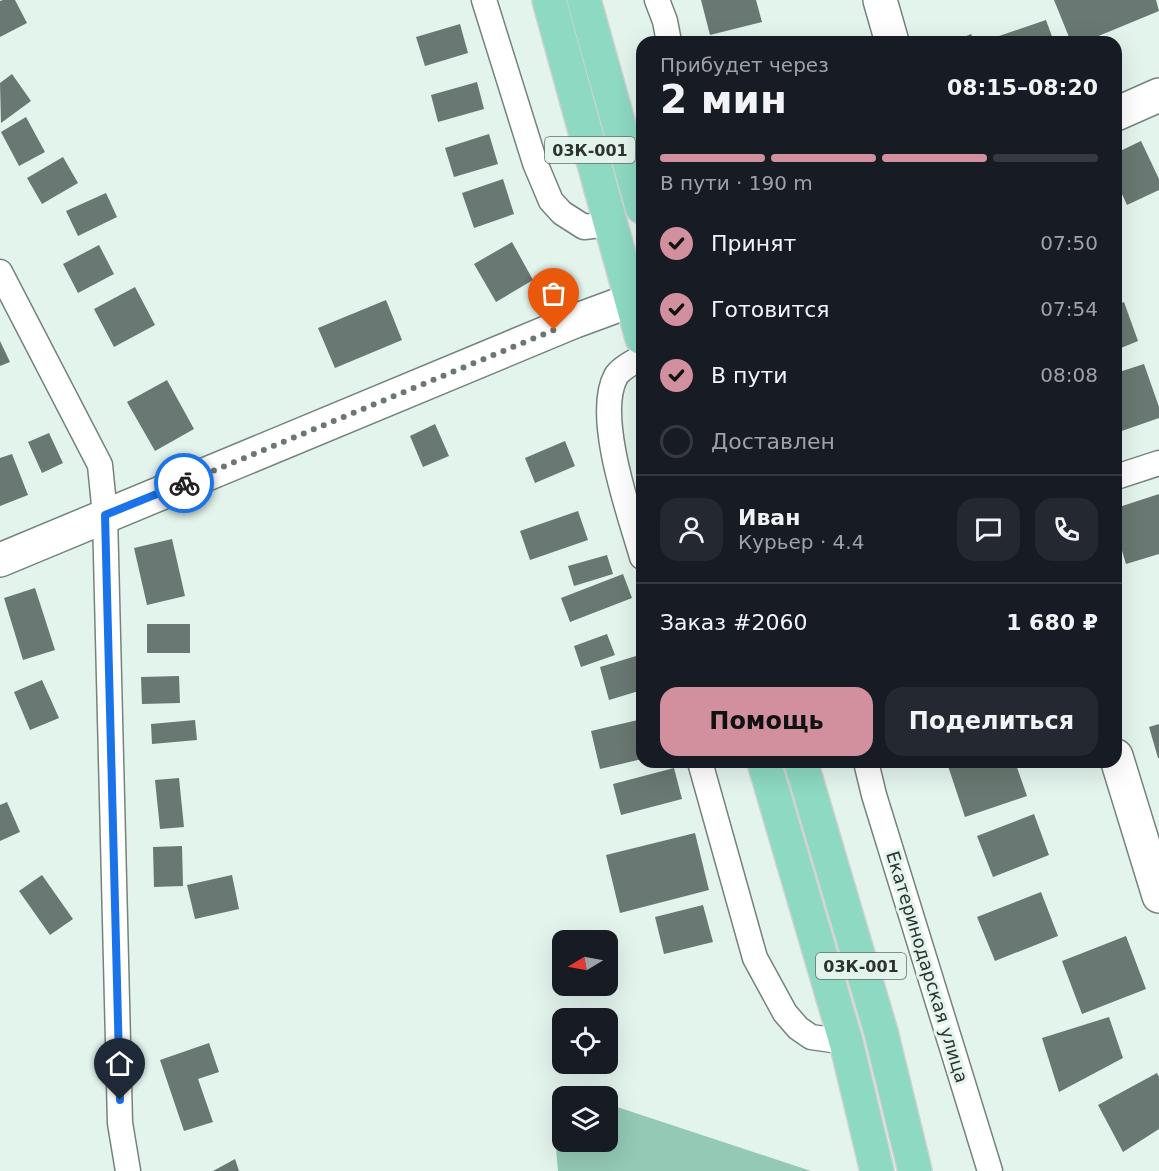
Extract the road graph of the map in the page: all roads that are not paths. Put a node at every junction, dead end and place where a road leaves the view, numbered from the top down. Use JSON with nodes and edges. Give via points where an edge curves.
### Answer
{"nodes":[{"id":1,"x":484,"y":0,"type":"edge"},
{"id":2,"x":549,"y":0,"type":"edge"},
{"id":3,"x":584,"y":0,"type":"edge"},
{"id":4,"x":657,"y":0,"type":"edge"},
{"id":5,"x":880,"y":0,"type":"edge"},
{"id":6,"x":668,"y":36,"type":"edge"},
{"id":7,"x":890,"y":36,"type":"edge"},
{"id":8,"x":1159,"y":94,"type":"edge"},
{"id":9,"x":1122,"y":111,"type":"edge"},
{"id":10,"x":636,"y":186,"type":"edge"},
{"id":11,"x":609,"y":224,"type":"junction"},
{"id":12,"x":0,"y":272,"type":"edge"},
{"id":13,"x":632,"y":300,"type":"junction"},
{"id":14,"x":636,"y":315,"type":"edge"},
{"id":15,"x":636,"y":361,"type":"edge"},
{"id":16,"x":1159,"y":463,"type":"edge"},
{"id":17,"x":1122,"y":475,"type":"edge"},
{"id":18,"x":105,"y":515,"type":"junction"},
{"id":19,"x":636,"y":535,"type":"edge"},
{"id":20,"x":0,"y":560,"type":"edge"},
{"id":21,"x":702,"y":768,"type":"edge"},
{"id":22,"x":766,"y":768,"type":"edge"},
{"id":23,"x":803,"y":768,"type":"edge"},
{"id":24,"x":867,"y":768,"type":"edge"},
{"id":25,"x":1121,"y":768,"type":"edge"},
{"id":26,"x":1149,"y":831,"type":"edge"},
{"id":27,"x":1159,"y":896,"type":"edge"},
{"id":28,"x":846,"y":1042,"type":"junction"},
{"id":29,"x":128,"y":1171,"type":"edge"},
{"id":30,"x":877,"y":1171,"type":"edge"},
{"id":31,"x":915,"y":1171,"type":"edge"},
{"id":32,"x":990,"y":1171,"type":"edge"}],
"edges":[{"from":1,"to":11,"type":"street","via":[[535,163],[551,201],[584,226]]},
{"from":2,"to":11,"type":"main road","number":"03К-001"},
{"from":3,"to":10,"type":"main road","number":"03К-001"},
{"from":4,"to":6,"type":"street"},
{"from":5,"to":7,"type":"main road"},
{"from":8,"to":9,"type":"main road"},
{"from":11,"to":13,"type":"main road","number":"03К-001"},
{"from":12,"to":18,"type":"street","via":[[100,465]]},
{"from":13,"to":14,"type":"main road","number":"03К-001"},
{"from":13,"to":18,"type":"main road"},
{"from":15,"to":19,"type":"street","via":[[617,374],[609,407],[614,456]]},
{"from":16,"to":17,"type":"street"},
{"from":18,"to":20,"type":"main road"},
{"from":18,"to":29,"type":"street","via":[[120,1123]]},
{"from":21,"to":28,"type":"street","via":[[755,958],[784,1013],[798,1028],[811,1037]]},
{"from":22,"to":28,"type":"main road","number":"03К-001"},
{"from":23,"to":31,"type":"main road","number":"03К-001","via":[[881,1032]]},
{"from":24,"to":32,"type":"street","name":"Екатеринодарская улица"},
{"from":25,"to":26,"type":"main road"},
{"from":26,"to":27,"type":"main road"},
{"from":28,"to":30,"type":"main road","number":"03К-001"}]}
